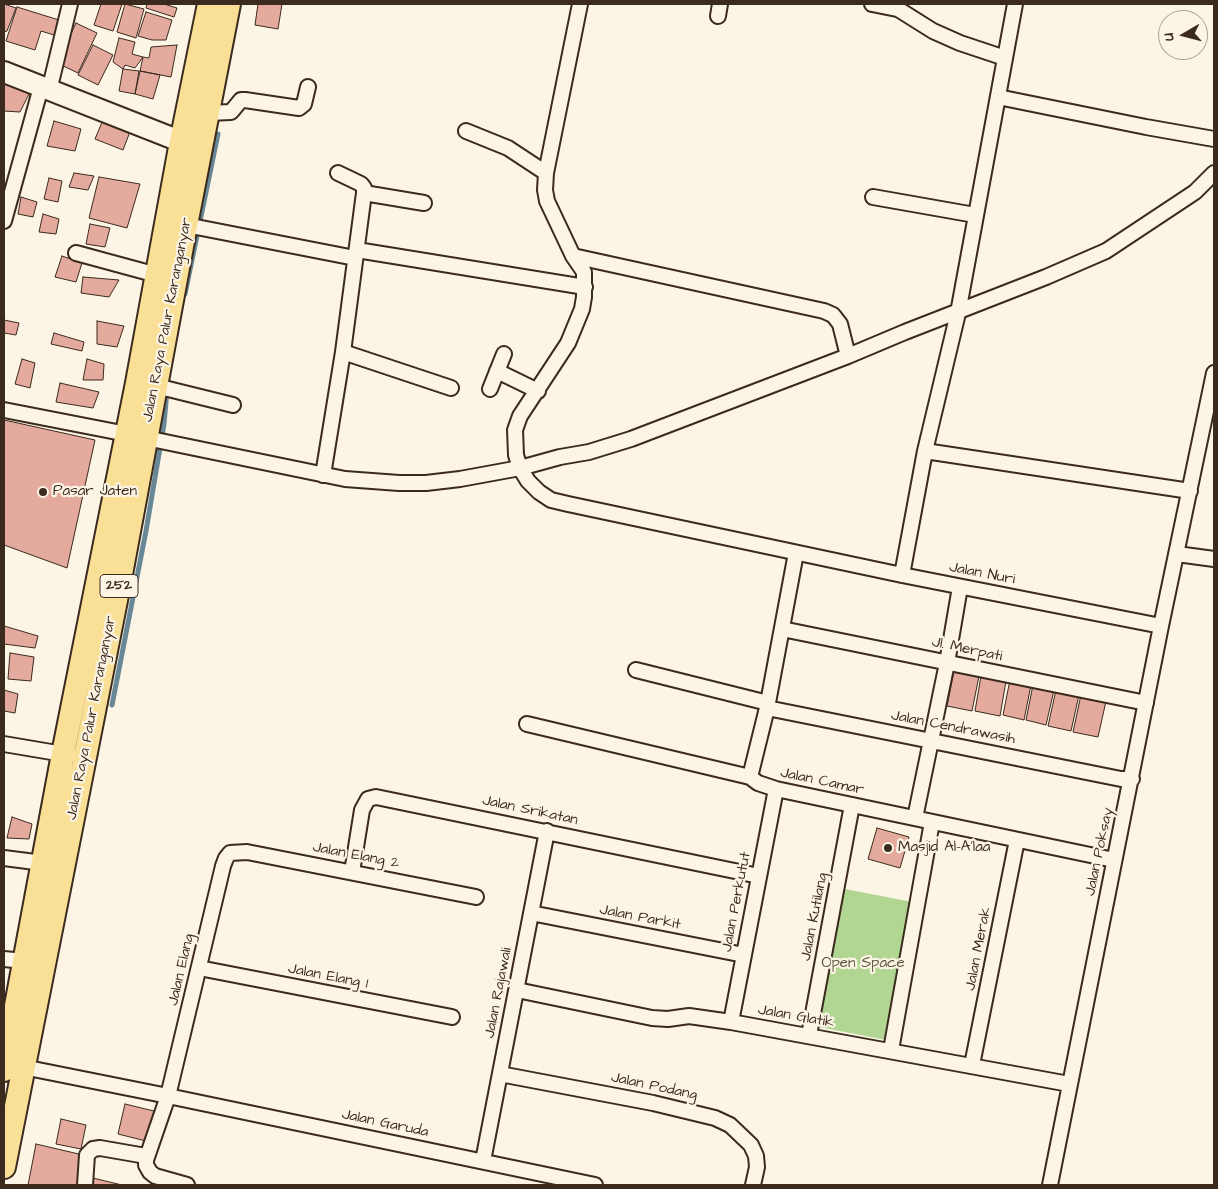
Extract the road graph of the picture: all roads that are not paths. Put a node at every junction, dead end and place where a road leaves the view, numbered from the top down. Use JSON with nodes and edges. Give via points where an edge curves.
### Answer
{"nodes":[{"id":1,"x":70,"y":4,"type":"edge"},
{"id":2,"x":209,"y":4,"type":"edge"},
{"id":3,"x":229,"y":4,"type":"edge"},
{"id":4,"x":580,"y":4,"type":"edge"},
{"id":5,"x":872,"y":4,"type":"edge"},
{"id":6,"x":1015,"y":4,"type":"edge"},
{"id":7,"x":894,"y":6,"type":"edge"},
{"id":8,"x":1005,"y":58,"type":"junction"},
{"id":9,"x":4,"y":72,"type":"edge"},
{"id":10,"x":308,"y":87,"type":"dead end"},
{"id":11,"x":45,"y":89,"type":"junction"},
{"id":12,"x":998,"y":98,"type":"junction"},
{"id":13,"x":208,"y":112,"type":"junction"},
{"id":14,"x":466,"y":131,"type":"dead end"},
{"id":15,"x":1214,"y":139,"type":"edge"},
{"id":16,"x":191,"y":146,"type":"junction"},
{"id":17,"x":338,"y":173,"type":"dead end"},
{"id":18,"x":546,"y":173,"type":"junction"},
{"id":19,"x":1214,"y":173,"type":"edge"},
{"id":20,"x":364,"y":193,"type":"junction"},
{"id":21,"x":7,"y":197,"type":"edge"},
{"id":22,"x":873,"y":197,"type":"dead end"},
{"id":23,"x":424,"y":203,"type":"dead end"},
{"id":24,"x":976,"y":214,"type":"junction"},
{"id":25,"x":4,"y":221,"type":"edge"},
{"id":26,"x":196,"y":227,"type":"junction"},
{"id":27,"x":76,"y":253,"type":"dead end"},
{"id":28,"x":356,"y":254,"type":"junction"},
{"id":29,"x":573,"y":256,"type":"junction"},
{"id":30,"x":157,"y":274,"type":"junction"},
{"id":31,"x":585,"y":287,"type":"junction"},
{"id":32,"x":958,"y":313,"type":"junction"},
{"id":33,"x":343,"y":352,"type":"junction"},
{"id":34,"x":504,"y":354,"type":"dead end"},
{"id":35,"x":848,"y":356,"type":"junction"},
{"id":36,"x":497,"y":371,"type":"junction"},
{"id":37,"x":1214,"y":373,"type":"edge"},
{"id":38,"x":156,"y":387,"type":"junction"},
{"id":39,"x":452,"y":388,"type":"dead end"},
{"id":40,"x":490,"y":389,"type":"dead end"},
{"id":41,"x":538,"y":391,"type":"junction"},
{"id":42,"x":233,"y":404,"type":"dead end"},
{"id":43,"x":4,"y":410,"type":"edge"},
{"id":44,"x":149,"y":439,"type":"junction"},
{"id":45,"x":925,"y":451,"type":"junction"},
{"id":46,"x":520,"y":468,"type":"junction"},
{"id":47,"x":323,"y":475,"type":"junction"},
{"id":48,"x":1190,"y":491,"type":"junction"},
{"id":49,"x":796,"y":553,"type":"junction"},
{"id":50,"x":1177,"y":554,"type":"junction"},
{"id":51,"x":1214,"y":560,"type":"edge"},
{"id":52,"x":902,"y":575,"type":"junction"},
{"id":53,"x":960,"y":587,"type":"junction"},
{"id":54,"x":1161,"y":626,"type":"junction"},
{"id":55,"x":782,"y":629,"type":"junction"},
{"id":56,"x":947,"y":662,"type":"junction"},
{"id":57,"x":636,"y":670,"type":"dead end"},
{"id":58,"x":1146,"y":704,"type":"junction"},
{"id":59,"x":768,"y":706,"type":"junction"},
{"id":60,"x":526,"y":724,"type":"dead end"},
{"id":61,"x":930,"y":740,"type":"junction"},
{"id":62,"x":4,"y":744,"type":"edge"},
{"id":63,"x":74,"y":756,"type":"junction"},
{"id":64,"x":750,"y":777,"type":"junction"},
{"id":65,"x":1132,"y":780,"type":"junction"},
{"id":66,"x":776,"y":789,"type":"junction"},
{"id":67,"x":852,"y":805,"type":"junction"},
{"id":68,"x":915,"y":818,"type":"junction"},
{"id":69,"x":932,"y":822,"type":"junction"},
{"id":70,"x":547,"y":831,"type":"junction"},
{"id":71,"x":1017,"y":840,"type":"junction"},
{"id":72,"x":230,"y":852,"type":"joint"},
{"id":73,"x":4,"y":858,"type":"edge"},
{"id":74,"x":1114,"y":860,"type":"junction"},
{"id":75,"x":43,"y":863,"type":"junction"},
{"id":76,"x":352,"y":872,"type":"junction"},
{"id":77,"x":759,"y":876,"type":"junction"},
{"id":78,"x":476,"y":896,"type":"dead end"},
{"id":79,"x":531,"y":913,"type":"junction"},
{"id":80,"x":744,"y":955,"type":"junction"},
{"id":81,"x":14,"y":960,"type":"edge"},
{"id":82,"x":199,"y":968,"type":"junction"},
{"id":83,"x":517,"y":990,"type":"junction"},
{"id":84,"x":452,"y":1017,"type":"dead end"},
{"id":85,"x":731,"y":1022,"type":"junction"},
{"id":86,"x":809,"y":1036,"type":"junction"},
{"id":87,"x":890,"y":1050,"type":"junction"},
{"id":88,"x":972,"y":1065,"type":"junction"},
{"id":89,"x":11,"y":1067,"type":"edge"},
{"id":90,"x":500,"y":1074,"type":"junction"},
{"id":91,"x":1069,"y":1084,"type":"junction"},
{"id":92,"x":168,"y":1096,"type":"junction"},
{"id":93,"x":146,"y":1156,"type":"junction"},
{"id":94,"x":483,"y":1161,"type":"junction"},
{"id":95,"x":4,"y":1167,"type":"edge"},
{"id":96,"x":552,"y":1181,"type":"edge"},
{"id":97,"x":85,"y":1185,"type":"edge"},
{"id":98,"x":187,"y":1185,"type":"edge"},
{"id":99,"x":595,"y":1185,"type":"edge"},
{"id":100,"x":753,"y":1185,"type":"edge"},
{"id":101,"x":1050,"y":1185,"type":"edge"}],
"edges":[{"from":1,"to":11,"type":"street"},
{"from":2,"to":16,"type":"main road","name":"Jalan Raya Palur Karanganyar","number":"252"},
{"from":3,"to":13,"type":"main road","name":"Jalan Raya Palur Karanganyar","number":"252"},
{"from":4,"to":18,"type":"street"},
{"from":5,"to":7,"type":"street"},
{"from":6,"to":8,"type":"street"},
{"from":7,"to":8,"type":"street","via":[[933,31]]},
{"from":8,"to":12,"type":"street"},
{"from":9,"to":11,"type":"main road"},
{"from":10,"to":13,"type":"street","via":[[304,104],[299,108],[241,100],[231,112]]},
{"from":11,"to":16,"type":"main road"},
{"from":11,"to":21,"type":"street"},
{"from":12,"to":15,"type":"street"},
{"from":12,"to":24,"type":"street"},
{"from":13,"to":16,"type":"main road","name":"Jalan Raya Palur Karanganyar","number":"252"},
{"from":14,"to":18,"type":"street","via":[[508,148]]},
{"from":16,"to":26,"type":"main road","name":"Jalan Raya Palur Karanganyar","number":"252"},
{"from":16,"to":30,"type":"main road","name":"Jalan Raya Palur Karanganyar","number":"252"},
{"from":17,"to":20,"type":"street","via":[[361,184]]},
{"from":18,"to":29,"type":"street","via":[[547,201]]},
{"from":19,"to":32,"type":"street","via":[[1195,192],[1106,251]]},
{"from":20,"to":23,"type":"street"},
{"from":20,"to":28,"type":"street"},
{"from":21,"to":25,"type":"street"},
{"from":22,"to":24,"type":"street"},
{"from":24,"to":32,"type":"street"},
{"from":26,"to":28,"type":"street"},
{"from":26,"to":38,"type":"main road","name":"Jalan Raya Palur Karanganyar","number":"252"},
{"from":27,"to":30,"type":"street"},
{"from":28,"to":31,"type":"street"},
{"from":28,"to":33,"type":"street"},
{"from":29,"to":31,"type":"street","via":[[584,272]]},
{"from":29,"to":35,"type":"street","via":[[828,313],[840,324]]},
{"from":30,"to":38,"type":"main road","name":"Jalan Raya Palur Karanganyar","number":"252"},
{"from":31,"to":41,"type":"street","via":[[582,309],[568,343]]},
{"from":32,"to":35,"type":"street"},
{"from":32,"to":45,"type":"street"},
{"from":33,"to":39,"type":"street"},
{"from":33,"to":47,"type":"street"},
{"from":34,"to":36,"type":"street"},
{"from":35,"to":46,"type":"street","via":[[631,439]]},
{"from":36,"to":40,"type":"street"},
{"from":36,"to":41,"type":"street"},
{"from":37,"to":48,"type":"street","name":"Jalan Poksay"},
{"from":38,"to":42,"type":"street"},
{"from":38,"to":44,"type":"main road","name":"Jalan Raya Palur Karanganyar","number":"252"},
{"from":41,"to":46,"type":"street","via":[[520,416],[515,430]]},
{"from":43,"to":44,"type":"street"},
{"from":44,"to":47,"type":"street"},
{"from":44,"to":63,"type":"main road","name":"Jalan Raya Palur Karanganyar","number":"252"},
{"from":45,"to":48,"type":"street"},
{"from":45,"to":52,"type":"street"},
{"from":46,"to":47,"type":"street","via":[[460,479],[399,483],[345,480]]},
{"from":46,"to":49,"type":"street","name":"Jalan Nuri","via":[[538,492],[551,500]]},
{"from":48,"to":50,"type":"street","name":"Jalan Poksay"},
{"from":49,"to":52,"type":"street","name":"Jalan Nuri"},
{"from":49,"to":55,"type":"street"},
{"from":50,"to":51,"type":"street"},
{"from":50,"to":54,"type":"street","name":"Jalan Poksay"},
{"from":52,"to":53,"type":"street","name":"Jalan Nuri"},
{"from":53,"to":54,"type":"street","name":"Jalan Nuri"},
{"from":53,"to":56,"type":"street"},
{"from":54,"to":58,"type":"street","name":"Jalan Poksay"},
{"from":55,"to":56,"type":"street","name":"Jl. Merpati"},
{"from":55,"to":59,"type":"street"},
{"from":56,"to":58,"type":"street","name":"Jl. Merpati"},
{"from":56,"to":61,"type":"street"},
{"from":57,"to":59,"type":"street","name":"Jalan Cendrawasih"},
{"from":58,"to":65,"type":"street","name":"Jalan Poksay"},
{"from":59,"to":61,"type":"street","name":"Jalan Cendrawasih"},
{"from":59,"to":64,"type":"street"},
{"from":60,"to":64,"type":"street","name":"Jalan Camar"},
{"from":61,"to":65,"type":"street","name":"Jalan Cendrawasih"},
{"from":61,"to":68,"type":"street"},
{"from":62,"to":63,"type":"street"},
{"from":63,"to":75,"type":"main road","name":"Jalan Raya Palur Karanganyar","number":"252"},
{"from":63,"to":89,"type":"main road","name":"Jalan Raya Palur Karanganyar","number":"252"},
{"from":64,"to":66,"type":"street","name":"Jalan Camar"},
{"from":65,"to":74,"type":"street","name":"Jalan Poksay"},
{"from":66,"to":67,"type":"street","name":"Jalan Camar"},
{"from":66,"to":77,"type":"street","name":"Jalan Perkutut"},
{"from":67,"to":68,"type":"street","name":"Jalan Camar"},
{"from":67,"to":86,"type":"street","name":"Jalan Kutilang"},
{"from":68,"to":69,"type":"street","name":"Jalan Camar"},
{"from":69,"to":71,"type":"street","name":"Jalan Camar"},
{"from":69,"to":87,"type":"street"},
{"from":70,"to":76,"type":"street","name":"Jalan Srikatan","via":[[373,797],[364,803],[362,810]]},
{"from":70,"to":77,"type":"street","name":"Jalan Srikatan"},
{"from":70,"to":79,"type":"street","name":"Jalan Rajawali"},
{"from":71,"to":74,"type":"street","name":"Jalan Camar"},
{"from":71,"to":88,"type":"street","name":"Jalan Merak"},
{"from":72,"to":76,"type":"street","name":"Jalan Elang 2","via":[[247,852]]},
{"from":72,"to":82,"type":"street","name":"Jalan Elang","via":[[223,866]]},
{"from":73,"to":75,"type":"street"},
{"from":74,"to":91,"type":"street","name":"Jalan Poksay"},
{"from":75,"to":81,"type":"main road","name":"Jalan Raya Palur Karanganyar","number":"252"},
{"from":76,"to":78,"type":"street","name":"Jalan Elang 2"},
{"from":77,"to":80,"type":"street","name":"Jalan Perkutut"},
{"from":79,"to":80,"type":"street","name":"Jalan Parkit"},
{"from":79,"to":83,"type":"street","name":"Jalan Rajawali"},
{"from":80,"to":85,"type":"street","name":"Jalan Perkutut"},
{"from":81,"to":89,"type":"main road","name":"Jalan Raya Palur Karanganyar","number":"252"},
{"from":82,"to":84,"type":"street","name":"Jalan Elang 1"},
{"from":82,"to":92,"type":"street","name":"Jalan Elang"},
{"from":83,"to":85,"type":"street","name":"Jalan Glatik","via":[[652,1018],[689,1016]]},
{"from":83,"to":90,"type":"street","name":"Jalan Rajawali"},
{"from":85,"to":86,"type":"street","name":"Jalan Glatik"},
{"from":86,"to":87,"type":"street","name":"Jalan Glatik"},
{"from":87,"to":88,"type":"street","name":"Jalan Glatik"},
{"from":88,"to":91,"type":"street","name":"Jalan Glatik"},
{"from":89,"to":92,"type":"street","name":"Jalan Garuda"},
{"from":89,"to":95,"type":"main road","name":"Jalan Raya Palur Karanganyar","number":"252"},
{"from":90,"to":94,"type":"street","name":"Jalan Rajawali"},
{"from":90,"to":100,"type":"street","name":"Jalan Podang","via":[[661,1104],[715,1118],[730,1125],[751,1144],[757,1167]]},
{"from":91,"to":101,"type":"street","name":"Jalan Poksay"},
{"from":92,"to":93,"type":"street","name":"Jalan Elang"},
{"from":92,"to":94,"type":"street","name":"Jalan Garuda"},
{"from":93,"to":97,"type":"street","via":[[93,1149],[87,1155]]},
{"from":93,"to":98,"type":"street","via":[[146,1165],[155,1176]]},
{"from":94,"to":96,"type":"street","name":"Jalan Garuda"},
{"from":96,"to":99,"type":"street","name":"Jalan Garuda"}]}
